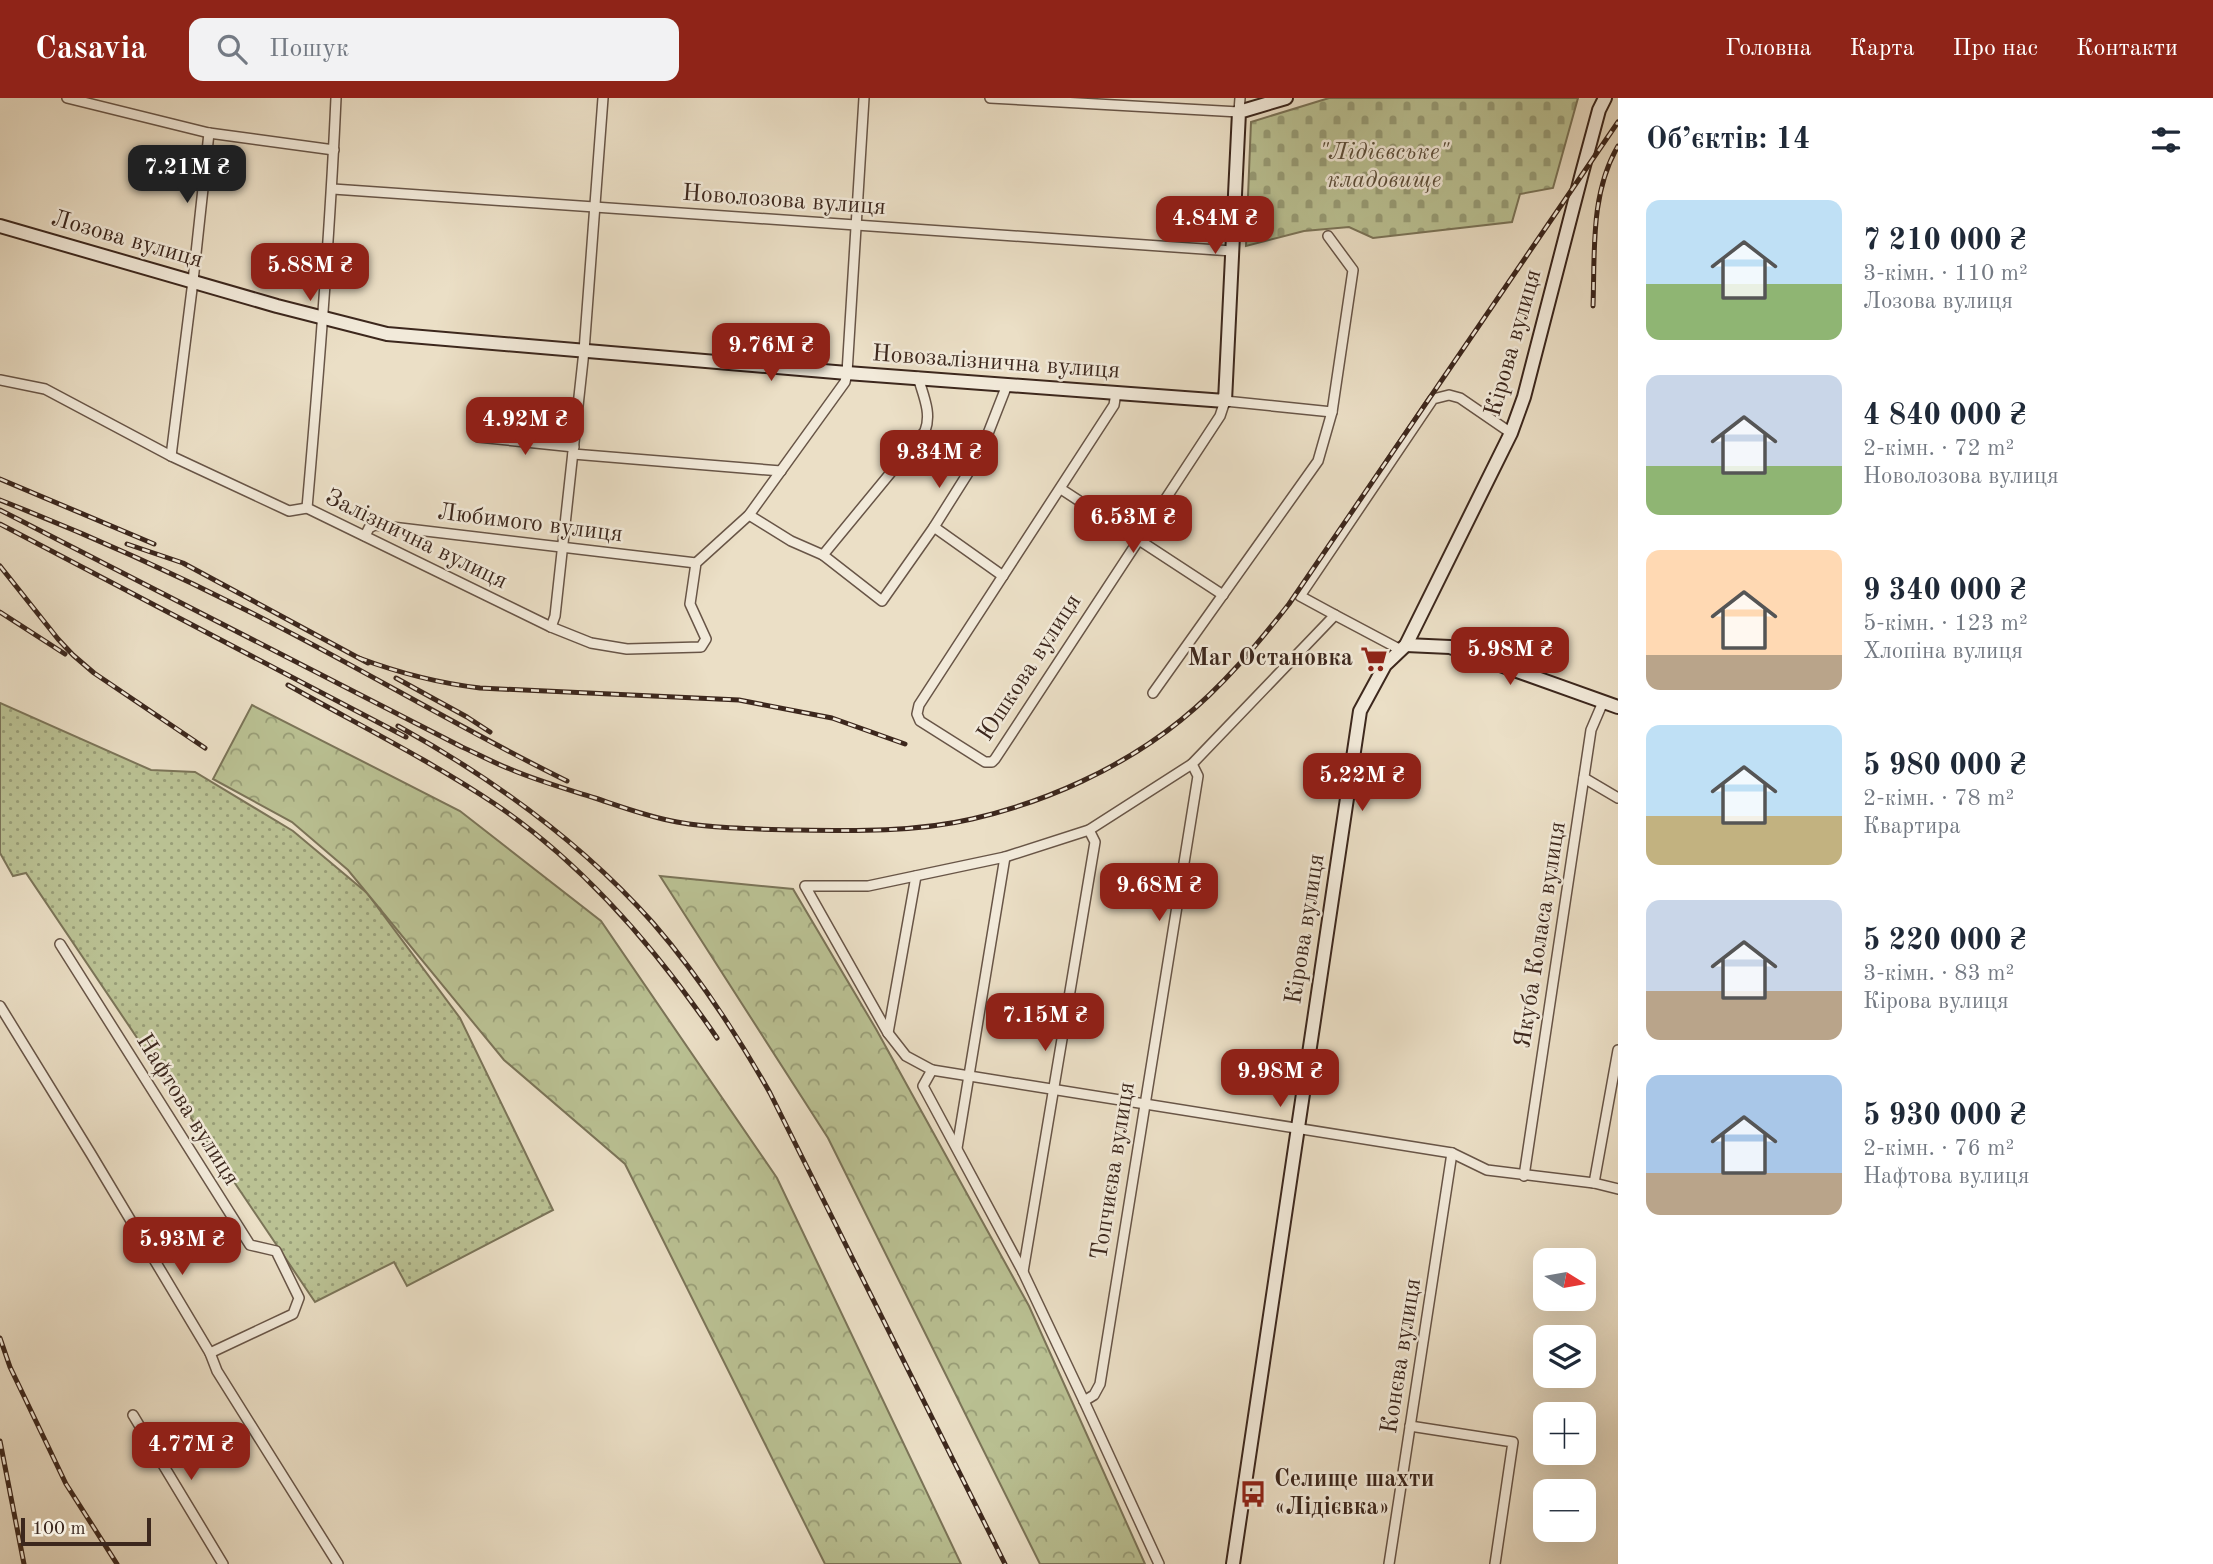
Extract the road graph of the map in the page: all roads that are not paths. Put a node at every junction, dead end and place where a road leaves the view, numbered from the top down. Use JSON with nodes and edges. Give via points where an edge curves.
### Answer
{"nodes":[{"id":1,"x":67,"y":98,"type":"edge"},
{"id":2,"x":336,"y":98,"type":"edge"},
{"id":3,"x":603,"y":98,"type":"edge"},
{"id":4,"x":864,"y":98,"type":"edge"},
{"id":5,"x":990,"y":98,"type":"edge"},
{"id":6,"x":1240,"y":98,"type":"edge"},
{"id":7,"x":1286,"y":98,"type":"edge"},
{"id":8,"x":1605,"y":98,"type":"edge"},
{"id":9,"x":1239,"y":112,"type":"junction"},
{"id":10,"x":209,"y":133,"type":"junction"},
{"id":11,"x":334,"y":150,"type":"junction"},
{"id":12,"x":332,"y":190,"type":"junction"},
{"id":13,"x":595,"y":207,"type":"junction"},
{"id":14,"x":857,"y":225,"type":"junction"},
{"id":15,"x":0,"y":226,"type":"edge"},
{"id":16,"x":1328,"y":236,"type":"dead end"},
{"id":17,"x":1232,"y":251,"type":"junction"},
{"id":18,"x":193,"y":281,"type":"junction"},
{"id":19,"x":324,"y":317,"type":"junction"},
{"id":20,"x":584,"y":351,"type":"junction"},
{"id":21,"x":847,"y":373,"type":"junction"},
{"id":22,"x":918,"y":377,"type":"junction"},
{"id":23,"x":0,"y":380,"type":"edge"},
{"id":24,"x":1007,"y":385,"type":"junction"},
{"id":25,"x":1116,"y":393,"type":"junction"},
{"id":26,"x":1225,"y":401,"type":"junction"},
{"id":27,"x":1332,"y":412,"type":"junction"},
{"id":28,"x":1511,"y":433,"type":"junction"},
{"id":29,"x":478,"y":437,"type":"dead end"},
{"id":30,"x":574,"y":450,"type":"junction"},
{"id":31,"x":171,"y":456,"type":"junction"},
{"id":32,"x":781,"y":471,"type":"junction"},
{"id":33,"x":1061,"y":489,"type":"junction"},
{"id":34,"x":307,"y":509,"type":"junction"},
{"id":35,"x":749,"y":515,"type":"junction"},
{"id":36,"x":934,"y":527,"type":"junction"},
{"id":37,"x":365,"y":536,"type":"junction"},
{"id":38,"x":1139,"y":540,"type":"junction"},
{"id":39,"x":563,"y":547,"type":"junction"},
{"id":40,"x":823,"y":555,"type":"junction"},
{"id":41,"x":696,"y":563,"type":"junction"},
{"id":42,"x":1003,"y":576,"type":"junction"},
{"id":43,"x":1223,"y":595,"type":"junction"},
{"id":44,"x":1335,"y":615,"type":"junction"},
{"id":45,"x":551,"y":627,"type":"junction"},
{"id":46,"x":1403,"y":648,"type":"junction"},
{"id":47,"x":1153,"y":693,"type":"dead end"},
{"id":48,"x":1603,"y":702,"type":"junction"},
{"id":49,"x":1618,"y":707,"type":"edge"},
{"id":50,"x":1192,"y":764,"type":"junction"},
{"id":51,"x":1584,"y":778,"type":"junction"},
{"id":52,"x":1618,"y":798,"type":"edge"},
{"id":53,"x":1089,"y":830,"type":"junction"},
{"id":54,"x":1005,"y":857,"type":"junction"},
{"id":55,"x":916,"y":876,"type":"junction"},
{"id":56,"x":60,"y":944,"type":"dead end"},
{"id":57,"x":0,"y":1006,"type":"edge"},
{"id":58,"x":887,"y":1033,"type":"junction"},
{"id":59,"x":1618,"y":1050,"type":"edge"},
{"id":60,"x":932,"y":1070,"type":"junction"},
{"id":61,"x":969,"y":1076,"type":"junction"},
{"id":62,"x":1054,"y":1090,"type":"junction"},
{"id":63,"x":1145,"y":1104,"type":"junction"},
{"id":64,"x":1297,"y":1127,"type":"junction"},
{"id":65,"x":957,"y":1149,"type":"junction"},
{"id":66,"x":1452,"y":1153,"type":"junction"},
{"id":67,"x":1524,"y":1175,"type":"junction"},
{"id":68,"x":1594,"y":1183,"type":"junction"},
{"id":69,"x":1618,"y":1189,"type":"edge"},
{"id":70,"x":1023,"y":1272,"type":"junction"},
{"id":71,"x":210,"y":1353,"type":"junction"},
{"id":72,"x":1084,"y":1401,"type":"junction"},
{"id":73,"x":133,"y":1415,"type":"dead end"},
{"id":74,"x":1410,"y":1426,"type":"junction"},
{"id":75,"x":223,"y":1564,"type":"edge"},
{"id":76,"x":338,"y":1564,"type":"edge"},
{"id":77,"x":1158,"y":1564,"type":"edge"},
{"id":78,"x":1233,"y":1564,"type":"edge"},
{"id":79,"x":1389,"y":1564,"type":"edge"},
{"id":80,"x":1495,"y":1564,"type":"edge"}],
"edges":[{"from":1,"to":10,"type":"street"},
{"from":2,"to":11,"type":"street"},
{"from":3,"to":13,"type":"street"},
{"from":4,"to":14,"type":"street"},
{"from":5,"to":9,"type":"street"},
{"from":6,"to":9,"type":"street"},
{"from":7,"to":9,"type":"main road"},
{"from":8,"to":28,"type":"main road","name":"Кірова вулиця"},
{"from":9,"to":17,"type":"main road","name":"Юшкова вулиця"},
{"from":10,"to":11,"type":"street"},
{"from":10,"to":18,"type":"street"},
{"from":11,"to":12,"type":"street"},
{"from":12,"to":13,"type":"street","name":"Новолозова вулиця"},
{"from":12,"to":19,"type":"street"},
{"from":13,"to":14,"type":"street","name":"Новолозова вулиця"},
{"from":13,"to":20,"type":"street"},
{"from":14,"to":17,"type":"street","name":"Новолозова вулиця"},
{"from":14,"to":21,"type":"street"},
{"from":15,"to":18,"type":"main road","name":"Лозова вулиця"},
{"from":16,"to":27,"type":"street","via":[[1353,270]]},
{"from":17,"to":26,"type":"main road","name":"Юшкова вулиця"},
{"from":18,"to":19,"type":"main road","name":"Лозова вулиця"},
{"from":18,"to":31,"type":"street"},
{"from":19,"to":20,"type":"main road","name":"Новозалізнична вулиця","via":[[387,334]]},
{"from":19,"to":34,"type":"street"},
{"from":20,"to":21,"type":"main road","name":"Новозалізнична вулиця"},
{"from":20,"to":30,"type":"street"},
{"from":21,"to":22,"type":"main road","name":"Новозалізнична вулиця"},
{"from":21,"to":32,"type":"street","via":[[840,390]]},
{"from":22,"to":24,"type":"main road","name":"Новозалізнична вулиця"},
{"from":22,"to":40,"type":"street","via":[[928,409],[925,430]]},
{"from":23,"to":31,"type":"street","name":"Залізнична вулиця","via":[[45,389]]},
{"from":24,"to":25,"type":"main road","name":"Новозалізнична вулиця"},
{"from":24,"to":36,"type":"street","via":[[980,454]]},
{"from":25,"to":26,"type":"main road","name":"Новозалізнична вулиця"},
{"from":25,"to":33,"type":"street","via":[[1114,405]]},
{"from":26,"to":27,"type":"street","name":"Новозалізнична вулиця"},
{"from":26,"to":38,"type":"street","name":"Юшкова вулиця","via":[[1220,416]]},
{"from":27,"to":43,"type":"street","via":[[1318,461]]},
{"from":28,"to":44,"type":"street","via":[[1460,398],[1433,399],[1300,596]]},
{"from":28,"to":46,"type":"main road","name":"Кірова вулиця"},
{"from":29,"to":30,"type":"street"},
{"from":30,"to":32,"type":"street"},
{"from":30,"to":39,"type":"street"},
{"from":31,"to":34,"type":"street","name":"Залізнична вулиця","via":[[289,511]]},
{"from":32,"to":35,"type":"street"},
{"from":33,"to":38,"type":"street"},
{"from":33,"to":42,"type":"street"},
{"from":34,"to":37,"type":"street","name":"Залізнична вулиця"},
{"from":35,"to":40,"type":"street"},
{"from":35,"to":41,"type":"street"},
{"from":36,"to":40,"type":"street","via":[[882,601]]},
{"from":36,"to":42,"type":"street"},
{"from":37,"to":39,"type":"street","name":"Любимого вулиця","via":[[374,525]]},
{"from":37,"to":45,"type":"street","name":"Залізнична вулиця"},
{"from":38,"to":42,"type":"street","name":"Юшкова вулиця","via":[[992,762],[982,761],[920,721],[917,714]]},
{"from":38,"to":43,"type":"street"},
{"from":39,"to":41,"type":"street","name":"Любимого вулиця"},
{"from":39,"to":45,"type":"street"},
{"from":41,"to":45,"type":"street","name":"Залізнична вулиця","via":[[690,604],[706,639],[701,647],[627,649],[590,643]]},
{"from":43,"to":47,"type":"street"},
{"from":44,"to":46,"type":"street"},
{"from":44,"to":50,"type":"street"},
{"from":46,"to":48,"type":"main road","via":[[1450,648]]},
{"from":46,"to":64,"type":"main road","name":"Кірова вулиця","via":[[1385,665],[1360,711]]},
{"from":48,"to":49,"type":"main road"},
{"from":48,"to":51,"type":"street","name":"Якуба Коласа вулиця","via":[[1591,730]]},
{"from":50,"to":53,"type":"street"},
{"from":50,"to":63,"type":"street","name":"Топчиєва вулиця","via":[[1198,776]]},
{"from":51,"to":52,"type":"street"},
{"from":51,"to":67,"type":"street","name":"Якуба Коласа вулиця"},
{"from":53,"to":54,"type":"street"},
{"from":53,"to":62,"type":"street","via":[[1095,842]]},
{"from":54,"to":55,"type":"street"},
{"from":54,"to":61,"type":"street"},
{"from":55,"to":58,"type":"street"},
{"from":55,"to":58,"type":"street","via":[[868,886],[805,886]]},
{"from":56,"to":71,"type":"street","name":"Нафтова вулиця","via":[[250,1245],[275,1251],[299,1298],[293,1314]]},
{"from":57,"to":71,"type":"street"},
{"from":58,"to":60,"type":"street","via":[[906,1056]]},
{"from":59,"to":68,"type":"street"},
{"from":60,"to":61,"type":"street"},
{"from":60,"to":65,"type":"street","via":[[923,1086]]},
{"from":61,"to":62,"type":"street"},
{"from":61,"to":65,"type":"street"},
{"from":62,"to":63,"type":"street"},
{"from":62,"to":70,"type":"street"},
{"from":63,"to":64,"type":"street"},
{"from":63,"to":72,"type":"street","name":"Топчиєва вулиця","via":[[1100,1384]]},
{"from":64,"to":66,"type":"street"},
{"from":64,"to":78,"type":"main road","name":"Кірова вулиця"},
{"from":65,"to":70,"type":"street"},
{"from":66,"to":67,"type":"street","via":[[1487,1170]]},
{"from":66,"to":74,"type":"street","name":"Конєва вулиця"},
{"from":67,"to":68,"type":"street"},
{"from":68,"to":69,"type":"street"},
{"from":70,"to":72,"type":"street"},
{"from":71,"to":76,"type":"street"},
{"from":72,"to":77,"type":"street"},
{"from":73,"to":75,"type":"street"},
{"from":74,"to":79,"type":"street","name":"Конєва вулиця"},
{"from":74,"to":80,"type":"street","via":[[1513,1442]]}]}
